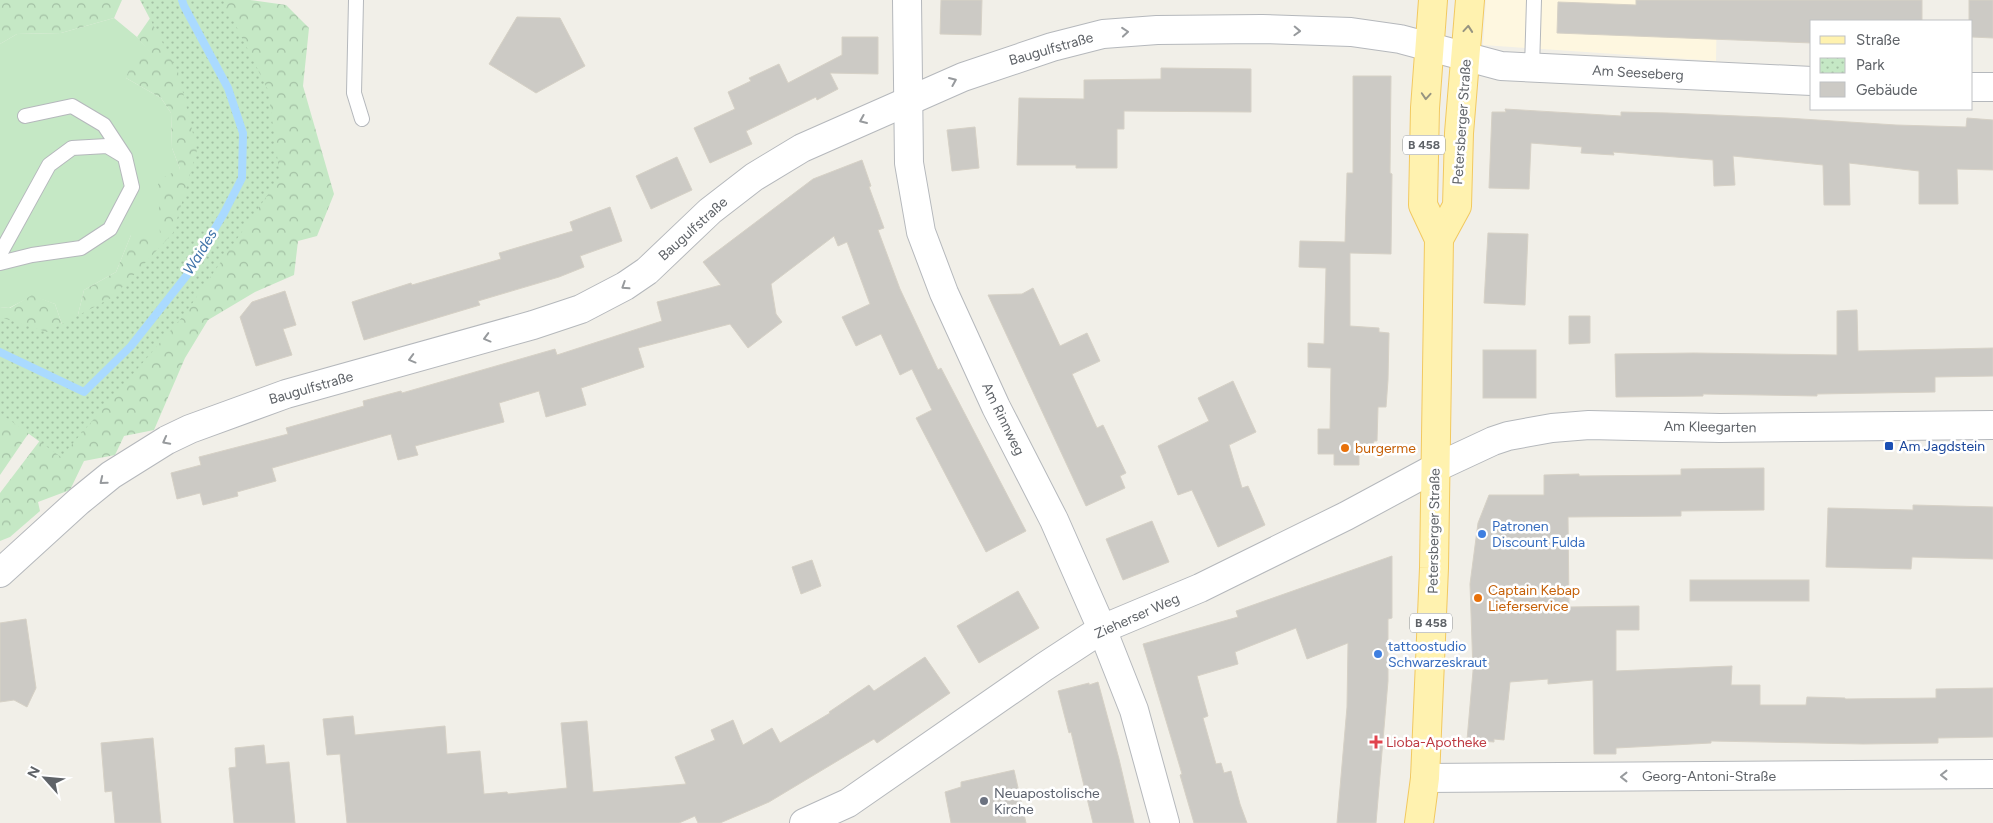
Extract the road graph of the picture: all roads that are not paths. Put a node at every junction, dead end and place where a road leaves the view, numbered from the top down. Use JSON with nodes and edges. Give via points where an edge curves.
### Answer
{"nodes":[{"id":1,"x":356,"y":0,"type":"edge"},
{"id":2,"x":907,"y":0,"type":"edge"},
{"id":3,"x":1434,"y":0,"type":"edge"},
{"id":4,"x":1470,"y":0,"type":"edge"},
{"id":5,"x":1534,"y":0,"type":"edge"},
{"id":6,"x":1430,"y":47,"type":"junction"},
{"id":7,"x":1466,"y":57,"type":"junction"},
{"id":8,"x":1532,"y":68,"type":"junction"},
{"id":9,"x":1810,"y":80,"type":"edge"},
{"id":10,"x":1973,"y":87,"type":"edge"},
{"id":11,"x":1993,"y":87,"type":"edge"},
{"id":12,"x":908,"y":100,"type":"junction"},
{"id":13,"x":25,"y":116,"type":"dead end"},
{"id":14,"x":362,"y":119,"type":"dead end"},
{"id":15,"x":125,"y":157,"type":"junction"},
{"id":16,"x":1439,"y":239,"type":"junction"},
{"id":17,"x":0,"y":254,"type":"edge"},
{"id":18,"x":0,"y":263,"type":"edge"},
{"id":19,"x":1993,"y":425,"type":"edge"},
{"id":20,"x":1435,"y":468,"type":"junction"},
{"id":21,"x":0,"y":573,"type":"edge"},
{"id":22,"x":1102,"y":629,"type":"junction"},
{"id":23,"x":1993,"y":774,"type":"edge"},
{"id":24,"x":1425,"y":778,"type":"junction"},
{"id":25,"x":804,"y":823,"type":"edge"},
{"id":26,"x":1165,"y":823,"type":"edge"},
{"id":27,"x":1420,"y":823,"type":"edge"}],
"edges":[{"from":1,"to":14,"type":"lane","via":[[354,93]]},
{"from":2,"to":12,"type":"street","name":"Am Rinnweg"},
{"from":3,"to":6,"type":"main road","name":"Petersberger Straße","number":"B 458"},
{"from":7,"to":4,"type":"main road","name":"Petersberger Straße","number":"B 458","one_way":true},
{"from":5,"to":8,"type":"lane"},
{"from":6,"to":7,"type":"street","name":"Baugulfstraße"},
{"from":12,"to":6,"type":"street","name":"Baugulfstraße","one_way":true,"via":[[963,77],[1052,47],[1103,34],[1157,30],[1351,32]]},
{"from":6,"to":16,"type":"main road","name":"Petersberger Straße","number":"B 458","one_way":true,"via":[[1423,205]]},
{"from":7,"to":8,"type":"street","name":"Am Seeseberg","via":[[1501,66]]},
{"from":7,"to":16,"type":"main road","name":"Petersberger Straße","number":"B 458","via":[[1457,206]]},
{"from":8,"to":9,"type":"street","name":"Am Seeseberg"},
{"from":10,"to":11,"type":"street"},
{"from":12,"to":21,"type":"street","name":"Baugulfstraße","one_way":true,"via":[[802,148],[754,177],[710,211],[647,270],[617,291],[581,309],[286,394],[167,440],[110,475]]},
{"from":12,"to":22,"type":"street","name":"Am Rinnweg","via":[[908,163],[924,240],[968,346],[1054,520]]},
{"from":13,"to":15,"type":"lane","via":[[72,106],[104,125]]},
{"from":15,"to":17,"type":"lane","via":[[107,146],[72,148],[50,166]]},
{"from":15,"to":18,"type":"lane","via":[[132,187],[110,229],[81,248]]},
{"from":16,"to":20,"type":"main road","name":"Petersberger Straße","number":"B 458"},
{"from":19,"to":20,"type":"street","name":"Am Kleegarten","via":[[1720,428],[1589,425],[1508,436]]},
{"from":20,"to":22,"type":"street","name":"Zieherser Weg","via":[[1200,588]]},
{"from":20,"to":24,"type":"main road","name":"Petersberger Straße","number":"B 458"},
{"from":22,"to":25,"type":"street","name":"Zieherser Weg","via":[[848,804]]},
{"from":22,"to":26,"type":"street","name":"Am Rinnweg","via":[[1134,710]]},
{"from":23,"to":24,"type":"street","name":"Georg-Antoni-Straße","one_way":true},
{"from":24,"to":27,"type":"main road","name":"Petersberger Straße","number":"B 458"}]}
